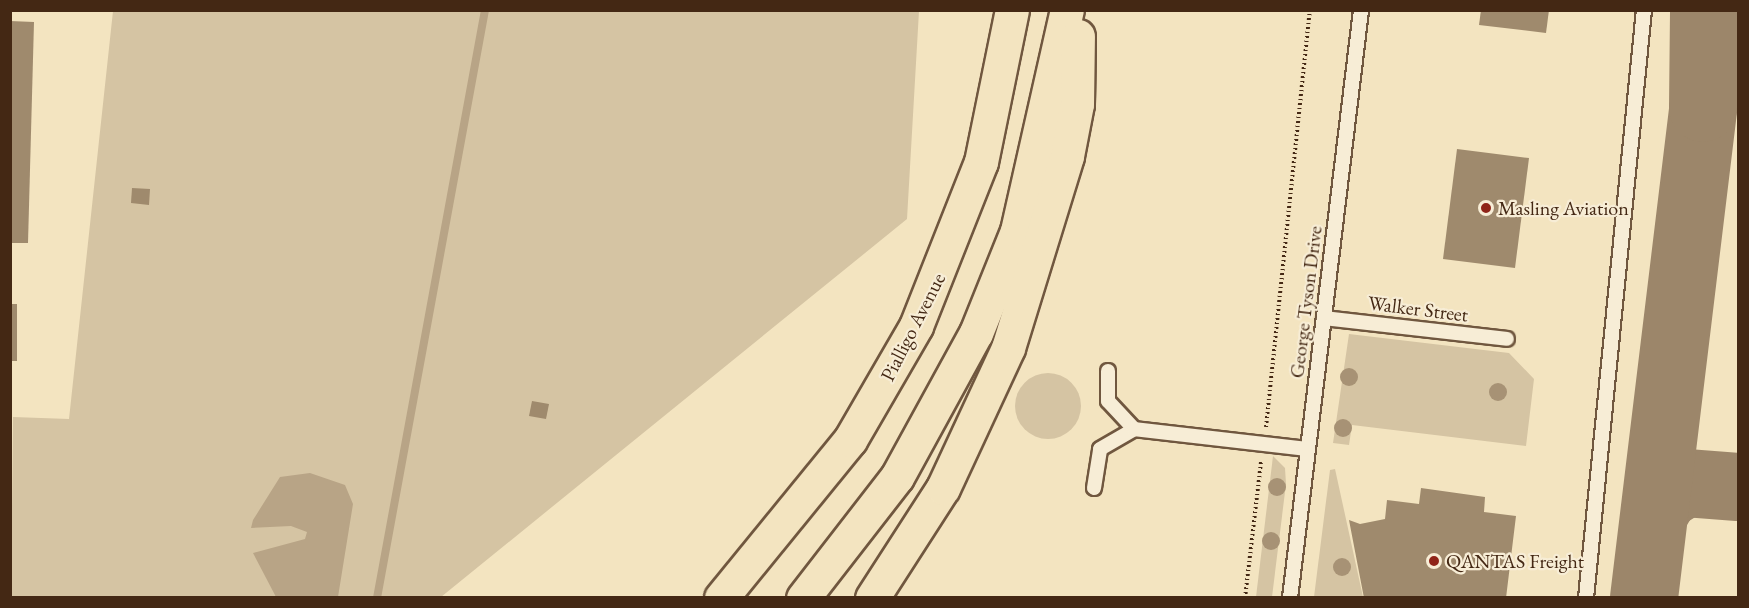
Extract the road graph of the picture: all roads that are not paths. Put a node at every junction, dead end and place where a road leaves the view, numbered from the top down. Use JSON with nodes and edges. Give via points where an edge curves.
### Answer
{"nodes":[{"id":1,"x":1012,"y":10,"type":"edge"},
{"id":2,"x":1067,"y":10,"type":"edge"},
{"id":3,"x":1077,"y":10,"type":"edge"},
{"id":4,"x":1361,"y":10,"type":"edge"},
{"id":5,"x":1644,"y":10,"type":"edge"},
{"id":6,"x":1324,"y":318,"type":"junction"},
{"id":7,"x":1507,"y":339,"type":"dead end"},
{"id":8,"x":1108,"y":371,"type":"dead end"},
{"id":9,"x":1134,"y":429,"type":"junction"},
{"id":10,"x":1307,"y":449,"type":"junction"},
{"id":11,"x":1094,"y":488,"type":"dead end"},
{"id":12,"x":730,"y":585,"type":"edge"},
{"id":13,"x":703,"y":597,"type":"edge"},
{"id":14,"x":804,"y":597,"type":"edge"},
{"id":15,"x":872,"y":597,"type":"edge"},
{"id":16,"x":1290,"y":597,"type":"edge"},
{"id":17,"x":1586,"y":597,"type":"edge"}],
"edges":[{"from":1,"to":12,"type":"main road","name":"Pialligo Avenue","via":[[981,162],[916,326],[850,440]]},
{"from":2,"to":14,"type":"main road","via":[[1017,231],[976,333],[897,477]]},
{"from":3,"to":15,"type":"main road","via":[[1074,124],[1031,284],[964,447]]},
{"from":4,"to":6,"type":"lane","name":"George Tyson Drive"},
{"from":5,"to":17,"type":"lane"},
{"from":6,"to":7,"type":"lane","name":"Walker Street"},
{"from":6,"to":10,"type":"lane","name":"George Tyson Drive"},
{"from":8,"to":9,"type":"lane","via":[[1108,401]]},
{"from":9,"to":10,"type":"lane"},
{"from":9,"to":11,"type":"lane","via":[[1100,449]]},
{"from":10,"to":16,"type":"lane","name":"George Tyson Drive"},
{"from":12,"to":13,"type":"main road","name":"Pialligo Avenue"}]}
